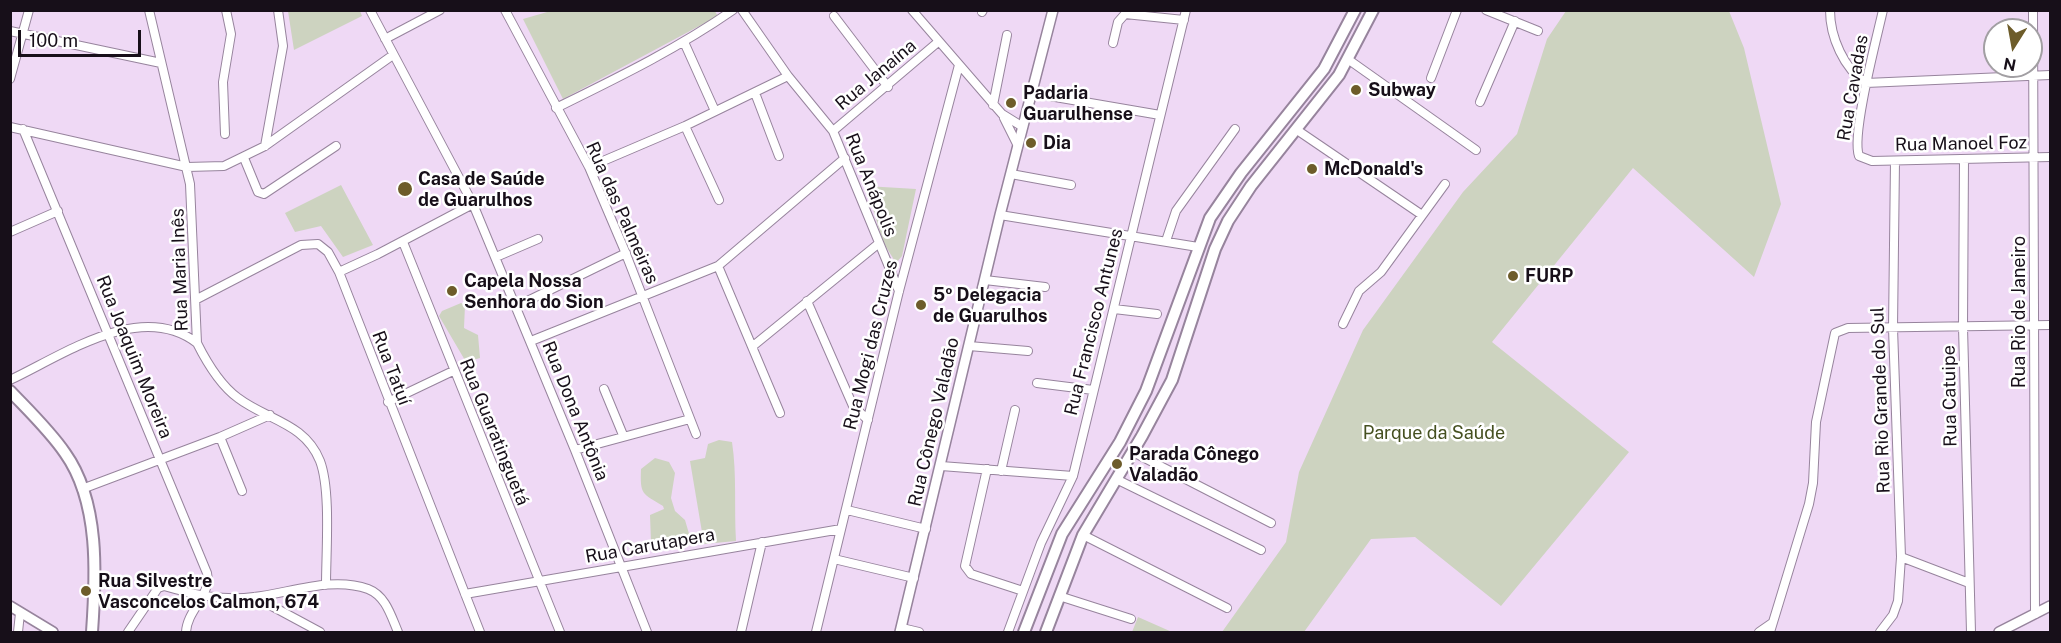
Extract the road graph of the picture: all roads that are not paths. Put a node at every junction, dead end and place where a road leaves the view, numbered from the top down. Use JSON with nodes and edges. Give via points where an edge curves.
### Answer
{"nodes":[{"id":1,"x":29,"y":10,"type":"edge"},
{"id":2,"x":149,"y":10,"type":"edge"},
{"id":3,"x":226,"y":10,"type":"edge"},
{"id":4,"x":278,"y":10,"type":"edge"},
{"id":5,"x":370,"y":10,"type":"edge"},
{"id":6,"x":440,"y":10,"type":"edge"},
{"id":7,"x":505,"y":10,"type":"edge"},
{"id":8,"x":741,"y":10,"type":"edge"},
{"id":9,"x":1053,"y":10,"type":"edge"},
{"id":10,"x":1186,"y":10,"type":"edge"},
{"id":11,"x":1355,"y":10,"type":"edge"},
{"id":12,"x":1373,"y":10,"type":"edge"},
{"id":13,"x":1457,"y":10,"type":"edge"},
{"id":14,"x":1486,"y":10,"type":"edge"},
{"id":15,"x":1830,"y":10,"type":"edge"},
{"id":16,"x":1882,"y":10,"type":"edge"},
{"id":17,"x":729,"y":12,"type":"edge"},
{"id":18,"x":914,"y":12,"type":"edge"},
{"id":19,"x":834,"y":16,"type":"dead end"},
{"id":20,"x":1184,"y":20,"type":"junction"},
{"id":21,"x":1515,"y":21,"type":"junction"},
{"id":22,"x":10,"y":31,"type":"edge"},
{"id":23,"x":1538,"y":31,"type":"dead end"},
{"id":24,"x":23,"y":34,"type":"junction"},
{"id":25,"x":1007,"y":35,"type":"dead end"},
{"id":26,"x":385,"y":39,"type":"junction"},
{"id":27,"x":684,"y":42,"type":"junction"},
{"id":28,"x":938,"y":42,"type":"junction"},
{"id":29,"x":1113,"y":43,"type":"dead end"},
{"id":30,"x":393,"y":55,"type":"junction"},
{"id":31,"x":1349,"y":60,"type":"junction"},
{"id":32,"x":161,"y":63,"type":"junction"},
{"id":33,"x":959,"y":65,"type":"junction"},
{"id":34,"x":788,"y":76,"type":"junction"},
{"id":35,"x":1431,"y":78,"type":"dead end"},
{"id":36,"x":1986,"y":78,"type":"edge"},
{"id":37,"x":2034,"y":78,"type":"edge"},
{"id":38,"x":10,"y":80,"type":"edge"},
{"id":39,"x":1866,"y":83,"type":"junction"},
{"id":40,"x":888,"y":87,"type":"junction"},
{"id":41,"x":755,"y":93,"type":"junction"},
{"id":42,"x":1032,"y":93,"type":"junction"},
{"id":43,"x":1480,"y":102,"type":"dead end"},
{"id":44,"x":993,"y":105,"type":"junction"},
{"id":45,"x":556,"y":108,"type":"junction"},
{"id":46,"x":715,"y":111,"type":"junction"},
{"id":47,"x":1002,"y":114,"type":"junction"},
{"id":48,"x":1160,"y":115,"type":"junction"},
{"id":49,"x":10,"y":126,"type":"edge"},
{"id":50,"x":685,"y":126,"type":"junction"},
{"id":51,"x":1023,"y":126,"type":"junction"},
{"id":52,"x":23,"y":129,"type":"junction"},
{"id":53,"x":1235,"y":129,"type":"dead end"},
{"id":54,"x":1298,"y":130,"type":"junction"},
{"id":55,"x":833,"y":131,"type":"junction"},
{"id":56,"x":225,"y":134,"type":"dead end"},
{"id":57,"x":265,"y":146,"type":"junction"},
{"id":58,"x":336,"y":146,"type":"dead end"},
{"id":59,"x":1018,"y":146,"type":"junction"},
{"id":60,"x":1476,"y":150,"type":"dead end"},
{"id":61,"x":779,"y":156,"type":"dead end"},
{"id":62,"x":2050,"y":157,"type":"edge"},
{"id":63,"x":244,"y":158,"type":"junction"},
{"id":64,"x":845,"y":158,"type":"junction"},
{"id":65,"x":2034,"y":158,"type":"junction"},
{"id":66,"x":1964,"y":159,"type":"junction"},
{"id":67,"x":1872,"y":161,"type":"joint"},
{"id":68,"x":1895,"y":161,"type":"junction"},
{"id":69,"x":187,"y":167,"type":"junction"},
{"id":70,"x":589,"y":167,"type":"junction"},
{"id":71,"x":1011,"y":174,"type":"junction"},
{"id":72,"x":1445,"y":184,"type":"dead end"},
{"id":73,"x":1071,"y":185,"type":"dead end"},
{"id":74,"x":719,"y":200,"type":"dead end"},
{"id":75,"x":473,"y":204,"type":"junction"},
{"id":76,"x":58,"y":211,"type":"junction"},
{"id":77,"x":1000,"y":215,"type":"junction"},
{"id":78,"x":1422,"y":215,"type":"junction"},
{"id":79,"x":10,"y":232,"type":"edge"},
{"id":80,"x":1131,"y":236,"type":"junction"},
{"id":81,"x":538,"y":238,"type":"dead end"},
{"id":82,"x":1166,"y":241,"type":"junction"},
{"id":83,"x":403,"y":242,"type":"junction"},
{"id":84,"x":878,"y":244,"type":"junction"},
{"id":85,"x":1198,"y":247,"type":"junction"},
{"id":86,"x":626,"y":253,"type":"junction"},
{"id":87,"x":496,"y":257,"type":"junction"},
{"id":88,"x":718,"y":266,"type":"junction"},
{"id":89,"x":339,"y":272,"type":"junction"},
{"id":90,"x":985,"y":280,"type":"junction"},
{"id":91,"x":1045,"y":287,"type":"dead end"},
{"id":92,"x":898,"y":291,"type":"junction"},
{"id":93,"x":643,"y":297,"type":"junction"},
{"id":94,"x":197,"y":299,"type":"junction"},
{"id":95,"x":807,"y":301,"type":"junction"},
{"id":96,"x":517,"y":306,"type":"junction"},
{"id":97,"x":1114,"y":309,"type":"junction"},
{"id":98,"x":1157,"y":314,"type":"dead end"},
{"id":99,"x":1343,"y":324,"type":"dead end"},
{"id":100,"x":2034,"y":325,"type":"junction"},
{"id":101,"x":2050,"y":325,"type":"edge"},
{"id":102,"x":1963,"y":327,"type":"junction"},
{"id":103,"x":1893,"y":328,"type":"junction"},
{"id":104,"x":109,"y":334,"type":"junction"},
{"id":105,"x":531,"y":341,"type":"junction"},
{"id":106,"x":197,"y":343,"type":"junction"},
{"id":107,"x":753,"y":346,"type":"junction"},
{"id":108,"x":969,"y":346,"type":"junction"},
{"id":109,"x":1028,"y":351,"type":"dead end"},
{"id":110,"x":453,"y":370,"type":"junction"},
{"id":111,"x":10,"y":380,"type":"edge"},
{"id":112,"x":1037,"y":383,"type":"dead end"},
{"id":113,"x":604,"y":389,"type":"dead end"},
{"id":114,"x":1093,"y":390,"type":"junction"},
{"id":115,"x":10,"y":391,"type":"edge"},
{"id":116,"x":388,"y":402,"type":"junction"},
{"id":117,"x":1015,"y":410,"type":"dead end"},
{"id":118,"x":780,"y":413,"type":"dead end"},
{"id":119,"x":270,"y":415,"type":"junction"},
{"id":120,"x":690,"y":419,"type":"junction"},
{"id":121,"x":868,"y":420,"type":"junction"},
{"id":122,"x":696,"y":434,"type":"dead end"},
{"id":123,"x":623,"y":435,"type":"junction"},
{"id":124,"x":220,"y":437,"type":"junction"},
{"id":125,"x":575,"y":450,"type":"junction"},
{"id":126,"x":1133,"y":452,"type":"junction"},
{"id":127,"x":159,"y":460,"type":"junction"},
{"id":128,"x":941,"y":466,"type":"junction"},
{"id":129,"x":987,"y":469,"type":"junction"},
{"id":130,"x":1001,"y":471,"type":"junction"},
{"id":131,"x":1073,"y":476,"type":"junction"},
{"id":132,"x":1116,"y":479,"type":"junction"},
{"id":133,"x":82,"y":489,"type":"junction"},
{"id":134,"x":242,"y":491,"type":"dead end"},
{"id":135,"x":847,"y":510,"type":"junction"},
{"id":136,"x":1271,"y":522,"type":"dead end"},
{"id":137,"x":842,"y":529,"type":"junction"},
{"id":138,"x":926,"y":529,"type":"junction"},
{"id":139,"x":1083,"y":535,"type":"junction"},
{"id":140,"x":762,"y":542,"type":"junction"},
{"id":141,"x":1261,"y":550,"type":"dead end"},
{"id":142,"x":1902,"y":556,"type":"junction"},
{"id":143,"x":834,"y":559,"type":"junction"},
{"id":144,"x":619,"y":566,"type":"junction"},
{"id":145,"x":914,"y":578,"type":"junction"},
{"id":146,"x":538,"y":580,"type":"junction"},
{"id":147,"x":1969,"y":583,"type":"junction"},
{"id":148,"x":326,"y":585,"type":"junction"},
{"id":149,"x":1023,"y":591,"type":"junction"},
{"id":150,"x":465,"y":594,"type":"junction"},
{"id":151,"x":1059,"y":596,"type":"junction"},
{"id":152,"x":202,"y":597,"type":"junction"},
{"id":153,"x":255,"y":597,"type":"junction"},
{"id":154,"x":10,"y":606,"type":"edge"},
{"id":155,"x":2050,"y":606,"type":"edge"},
{"id":156,"x":1227,"y":608,"type":"dead end"},
{"id":157,"x":20,"y":613,"type":"junction"},
{"id":158,"x":2035,"y":614,"type":"junction"},
{"id":159,"x":1131,"y":619,"type":"dead end"},
{"id":160,"x":1772,"y":622,"type":"junction"},
{"id":161,"x":901,"y":630,"type":"edge"},
{"id":162,"x":18,"y":633,"type":"edge"},
{"id":163,"x":53,"y":633,"type":"edge"},
{"id":164,"x":92,"y":633,"type":"edge"},
{"id":165,"x":128,"y":633,"type":"edge"},
{"id":166,"x":186,"y":633,"type":"edge"},
{"id":167,"x":320,"y":633,"type":"edge"},
{"id":168,"x":398,"y":633,"type":"edge"},
{"id":169,"x":480,"y":633,"type":"edge"},
{"id":170,"x":560,"y":633,"type":"edge"},
{"id":171,"x":647,"y":633,"type":"edge"},
{"id":172,"x":741,"y":633,"type":"edge"},
{"id":173,"x":816,"y":633,"type":"edge"},
{"id":174,"x":920,"y":633,"type":"edge"},
{"id":175,"x":1008,"y":633,"type":"edge"},
{"id":176,"x":1024,"y":633,"type":"edge"},
{"id":177,"x":1046,"y":633,"type":"edge"},
{"id":178,"x":1759,"y":633,"type":"edge"},
{"id":179,"x":1770,"y":633,"type":"edge"},
{"id":180,"x":1880,"y":633,"type":"edge"},
{"id":181,"x":1971,"y":633,"type":"edge"},
{"id":182,"x":1999,"y":633,"type":"edge"}],
"edges":[{"from":1,"to":24,"type":"street"},
{"from":2,"to":32,"type":"street","name":"Rua Maria Inês"},
{"from":3,"to":56,"type":"street","via":[[231,34],[223,82]]},
{"from":4,"to":57,"type":"street","via":[[283,45]]},
{"from":5,"to":26,"type":"street","name":"Rua Dona Antônia"},
{"from":6,"to":26,"type":"street"},
{"from":7,"to":45,"type":"street","name":"Rua das Palmeiras"},
{"from":8,"to":34,"type":"street","name":"Rua Anápolis"},
{"from":9,"to":42,"type":"street","name":"Rua Cônego Valadão"},
{"from":10,"to":20,"type":"street","name":"Rua Francisco Antunes"},
{"from":11,"to":85,"type":"main road","via":[[1324,69],[1224,196]]},
{"from":12,"to":31,"type":"main road"},
{"from":13,"to":35,"type":"street"},
{"from":14,"to":21,"type":"street"},
{"from":15,"to":39,"type":"street","via":[[1834,36],[1845,61],[1856,77]]},
{"from":16,"to":39,"type":"street","name":"Rua Cavadas"},
{"from":17,"to":27,"type":"street"},
{"from":18,"to":28,"type":"street"},
{"from":19,"to":40,"type":"street"},
{"from":20,"to":29,"type":"street","via":[[1125,14],[1118,22]]},
{"from":20,"to":48,"type":"street","name":"Rua Francisco Antunes"},
{"from":21,"to":23,"type":"street"},
{"from":21,"to":43,"type":"street"},
{"from":22,"to":24,"type":"street"},
{"from":24,"to":32,"type":"street"},
{"from":24,"to":38,"type":"street"},
{"from":25,"to":44,"type":"street"},
{"from":26,"to":30,"type":"street","name":"Rua Dona Antônia"},
{"from":27,"to":45,"type":"street"},
{"from":27,"to":46,"type":"street"},
{"from":28,"to":33,"type":"street"},
{"from":28,"to":40,"type":"street","name":"Rua Janaína"},
{"from":30,"to":57,"type":"street"},
{"from":30,"to":75,"type":"street","name":"Rua Dona Antônia"},
{"from":31,"to":54,"type":"main road"},
{"from":31,"to":60,"type":"street"},
{"from":32,"to":69,"type":"street","name":"Rua Maria Inês"},
{"from":33,"to":44,"type":"street"},
{"from":33,"to":92,"type":"street","name":"Rua Mogi das Cruzes"},
{"from":34,"to":41,"type":"street"},
{"from":34,"to":55,"type":"street","name":"Rua Anápolis"},
{"from":36,"to":39,"type":"street"},
{"from":37,"to":65,"type":"street","name":"Rua Rio de Janeiro"},
{"from":39,"to":67,"type":"street","name":"Rua Cavadas","via":[[1857,152],[1862,159]]},
{"from":40,"to":55,"type":"street","name":"Rua Janaína"},
{"from":41,"to":46,"type":"street"},
{"from":41,"to":61,"type":"street"},
{"from":42,"to":48,"type":"street"},
{"from":42,"to":51,"type":"street","name":"Rua Cônego Valadão"},
{"from":44,"to":47,"type":"street"},
{"from":45,"to":70,"type":"street","name":"Rua das Palmeiras"},
{"from":46,"to":50,"type":"street"},
{"from":47,"to":51,"type":"street"},
{"from":47,"to":59,"type":"street"},
{"from":48,"to":80,"type":"street","name":"Rua Francisco Antunes"},
{"from":49,"to":52,"type":"street"},
{"from":50,"to":70,"type":"street"},
{"from":50,"to":74,"type":"street"},
{"from":51,"to":59,"type":"street","name":"Rua Cônego Valadão"},
{"from":52,"to":69,"type":"street"},
{"from":52,"to":76,"type":"street","name":"Rua Joaquim Moreira"},
{"from":53,"to":82,"type":"street","via":[[1176,211]]},
{"from":54,"to":78,"type":"street"},
{"from":54,"to":126,"type":"main road","via":[[1251,186],[1228,221],[1172,380]]},
{"from":55,"to":64,"type":"street","name":"Rua Anápolis"},
{"from":57,"to":63,"type":"street"},
{"from":58,"to":63,"type":"street","via":[[264,194],[258,192]]},
{"from":59,"to":71,"type":"street","name":"Rua Cônego Valadão"},
{"from":62,"to":65,"type":"street","name":"Rua Manoel Foz"},
{"from":63,"to":69,"type":"street","via":[[224,166]]},
{"from":64,"to":84,"type":"street","name":"Rua Anápolis"},
{"from":64,"to":88,"type":"street"},
{"from":65,"to":66,"type":"street","name":"Rua Manoel Foz"},
{"from":65,"to":100,"type":"street","name":"Rua Rio de Janeiro"},
{"from":66,"to":68,"type":"street","name":"Rua Manoel Foz"},
{"from":66,"to":102,"type":"street","name":"Rua Catuipe"},
{"from":67,"to":68,"type":"street","name":"Rua Manoel Foz"},
{"from":68,"to":103,"type":"street","name":"Rua Rio Grande do Sul"},
{"from":69,"to":94,"type":"street","name":"Rua Maria Inês","via":[[193,202]]},
{"from":70,"to":86,"type":"street","name":"Rua das Palmeiras"},
{"from":71,"to":73,"type":"street"},
{"from":71,"to":77,"type":"street","name":"Rua Cônego Valadão"},
{"from":72,"to":78,"type":"street"},
{"from":75,"to":83,"type":"street"},
{"from":75,"to":87,"type":"street","name":"Rua Dona Antônia"},
{"from":76,"to":79,"type":"street"},
{"from":76,"to":104,"type":"street","name":"Rua Joaquim Moreira"},
{"from":77,"to":80,"type":"street"},
{"from":77,"to":90,"type":"street","name":"Rua Cônego Valadão"},
{"from":78,"to":99,"type":"street","via":[[1381,272],[1359,291]]},
{"from":80,"to":82,"type":"street"},
{"from":80,"to":97,"type":"street","name":"Rua Francisco Antunes"},
{"from":81,"to":87,"type":"street"},
{"from":82,"to":85,"type":"street"},
{"from":83,"to":89,"type":"street"},
{"from":83,"to":110,"type":"street","name":"Rua Guaratinguetá"},
{"from":84,"to":92,"type":"street","name":"Rua Anápolis"},
{"from":84,"to":95,"type":"street"},
{"from":85,"to":176,"type":"main road","via":[[1146,391],[1120,442],[1062,534]]},
{"from":86,"to":93,"type":"street","name":"Rua das Palmeiras"},
{"from":86,"to":96,"type":"street"},
{"from":87,"to":96,"type":"street","name":"Rua Dona Antônia"},
{"from":88,"to":93,"type":"street"},
{"from":88,"to":107,"type":"street"},
{"from":89,"to":94,"type":"street","name":"Rua Tatuí","via":[[328,252],[309,243]]},
{"from":89,"to":116,"type":"street","name":"Rua Tatuí"},
{"from":90,"to":91,"type":"street"},
{"from":90,"to":108,"type":"street","name":"Rua Cônego Valadão"},
{"from":92,"to":121,"type":"street","name":"Rua Mogi das Cruzes"},
{"from":93,"to":105,"type":"street"},
{"from":93,"to":120,"type":"street","name":"Rua das Palmeiras"},
{"from":94,"to":106,"type":"street","name":"Rua Maria Inês"},
{"from":95,"to":107,"type":"street"},
{"from":95,"to":121,"type":"street","via":[[853,406]]},
{"from":96,"to":105,"type":"street","name":"Rua Dona Antônia"},
{"from":97,"to":98,"type":"street"},
{"from":97,"to":114,"type":"street","name":"Rua Francisco Antunes"},
{"from":100,"to":101,"type":"street"},
{"from":100,"to":102,"type":"street"},
{"from":100,"to":158,"type":"street","name":"Rua Rio de Janeiro"},
{"from":102,"to":103,"type":"street"},
{"from":102,"to":147,"type":"street","name":"Rua Catuipe"},
{"from":103,"to":142,"type":"street","name":"Rua Rio Grande do Sul"},
{"from":103,"to":160,"type":"street","via":[[1842,329],[1832,338],[1816,422],[1809,504]]},
{"from":104,"to":106,"type":"street","via":[[132,326],[154,326],[180,332]]},
{"from":104,"to":111,"type":"street"},
{"from":104,"to":127,"type":"street","name":"Rua Joaquim Moreira"},
{"from":105,"to":125,"type":"street","name":"Rua Dona Antônia"},
{"from":106,"to":119,"type":"street","name":"Rua Maria Inês","via":[[209,365],[237,398]]},
{"from":107,"to":118,"type":"street"},
{"from":108,"to":109,"type":"street"},
{"from":108,"to":128,"type":"street","name":"Rua Cônego Valadão"},
{"from":110,"to":116,"type":"street"},
{"from":110,"to":146,"type":"street","name":"Rua Guaratinguetá"},
{"from":112,"to":114,"type":"street"},
{"from":113,"to":123,"type":"street"},
{"from":114,"to":131,"type":"street","name":"Rua Francisco Antunes"},
{"from":115,"to":133,"type":"main road","via":[[65,453]]},
{"from":116,"to":150,"type":"street","name":"Rua Tatuí"},
{"from":117,"to":130,"type":"street"},
{"from":119,"to":124,"type":"street"},
{"from":119,"to":148,"type":"street","name":"Rua Maria Inês","via":[[297,429],[319,460],[324,488]]},
{"from":120,"to":122,"type":"street","name":"Rua das Palmeiras"},
{"from":120,"to":123,"type":"street"},
{"from":121,"to":135,"type":"street","name":"Rua Mogi das Cruzes"},
{"from":123,"to":125,"type":"street"},
{"from":124,"to":127,"type":"street"},
{"from":124,"to":134,"type":"street"},
{"from":125,"to":144,"type":"street","name":"Rua Dona Antônia"},
{"from":126,"to":132,"type":"main road"},
{"from":126,"to":136,"type":"street"},
{"from":127,"to":133,"type":"street"},
{"from":127,"to":152,"type":"street","name":"Rua Joaquim Moreira","via":[[207,573],[208,585]]},
{"from":128,"to":129,"type":"street"},
{"from":128,"to":138,"type":"street","name":"Rua Cônego Valadão"},
{"from":129,"to":130,"type":"street"},
{"from":129,"to":149,"type":"street","via":[[965,562],[971,574]]},
{"from":130,"to":131,"type":"street"},
{"from":131,"to":149,"type":"street","name":"Rua Francisco Antunes"},
{"from":132,"to":139,"type":"main road"},
{"from":132,"to":141,"type":"street"},
{"from":133,"to":164,"type":"main road","via":[[95,557]]},
{"from":135,"to":137,"type":"street","name":"Rua Mogi das Cruzes"},
{"from":135,"to":138,"type":"street"},
{"from":137,"to":140,"type":"street","name":"Rua Carutapera"},
{"from":137,"to":143,"type":"street","name":"Rua Mogi das Cruzes"},
{"from":138,"to":145,"type":"street","name":"Rua Cônego Valadão"},
{"from":139,"to":151,"type":"main road"},
{"from":139,"to":156,"type":"street"},
{"from":140,"to":144,"type":"street","name":"Rua Carutapera"},
{"from":140,"to":172,"type":"street"},
{"from":142,"to":147,"type":"street"},
{"from":142,"to":180,"type":"street","name":"Rua Rio Grande do Sul","via":[[1898,601]]},
{"from":143,"to":145,"type":"street"},
{"from":143,"to":173,"type":"street","name":"Rua Mogi das Cruzes"},
{"from":144,"to":146,"type":"street","name":"Rua Carutapera"},
{"from":144,"to":171,"type":"street","name":"Rua Dona Antônia"},
{"from":145,"to":161,"type":"street","name":"Rua Cônego Valadão"},
{"from":146,"to":150,"type":"street","name":"Rua Carutapera"},
{"from":146,"to":170,"type":"street","name":"Rua Guaratinguetá"},
{"from":147,"to":181,"type":"street","name":"Rua Catuipe"},
{"from":148,"to":153,"type":"street"},
{"from":148,"to":168,"type":"street","via":[[373,592],[386,605]]},
{"from":149,"to":175,"type":"street","name":"Rua Francisco Antunes"},
{"from":150,"to":169,"type":"street","name":"Rua Tatuí"},
{"from":151,"to":159,"type":"street"},
{"from":151,"to":177,"type":"main road"},
{"from":152,"to":153,"type":"street"},
{"from":152,"to":165,"type":"street","via":[[164,586],[158,588]]},
{"from":152,"to":166,"type":"street","via":[[189,616]]},
{"from":153,"to":167,"type":"street"},
{"from":154,"to":157,"type":"street"},
{"from":155,"to":158,"type":"street"},
{"from":157,"to":162,"type":"street"},
{"from":157,"to":163,"type":"street"},
{"from":158,"to":182,"type":"street"},
{"from":160,"to":178,"type":"street"},
{"from":160,"to":179,"type":"street"},
{"from":161,"to":174,"type":"street"}]}
